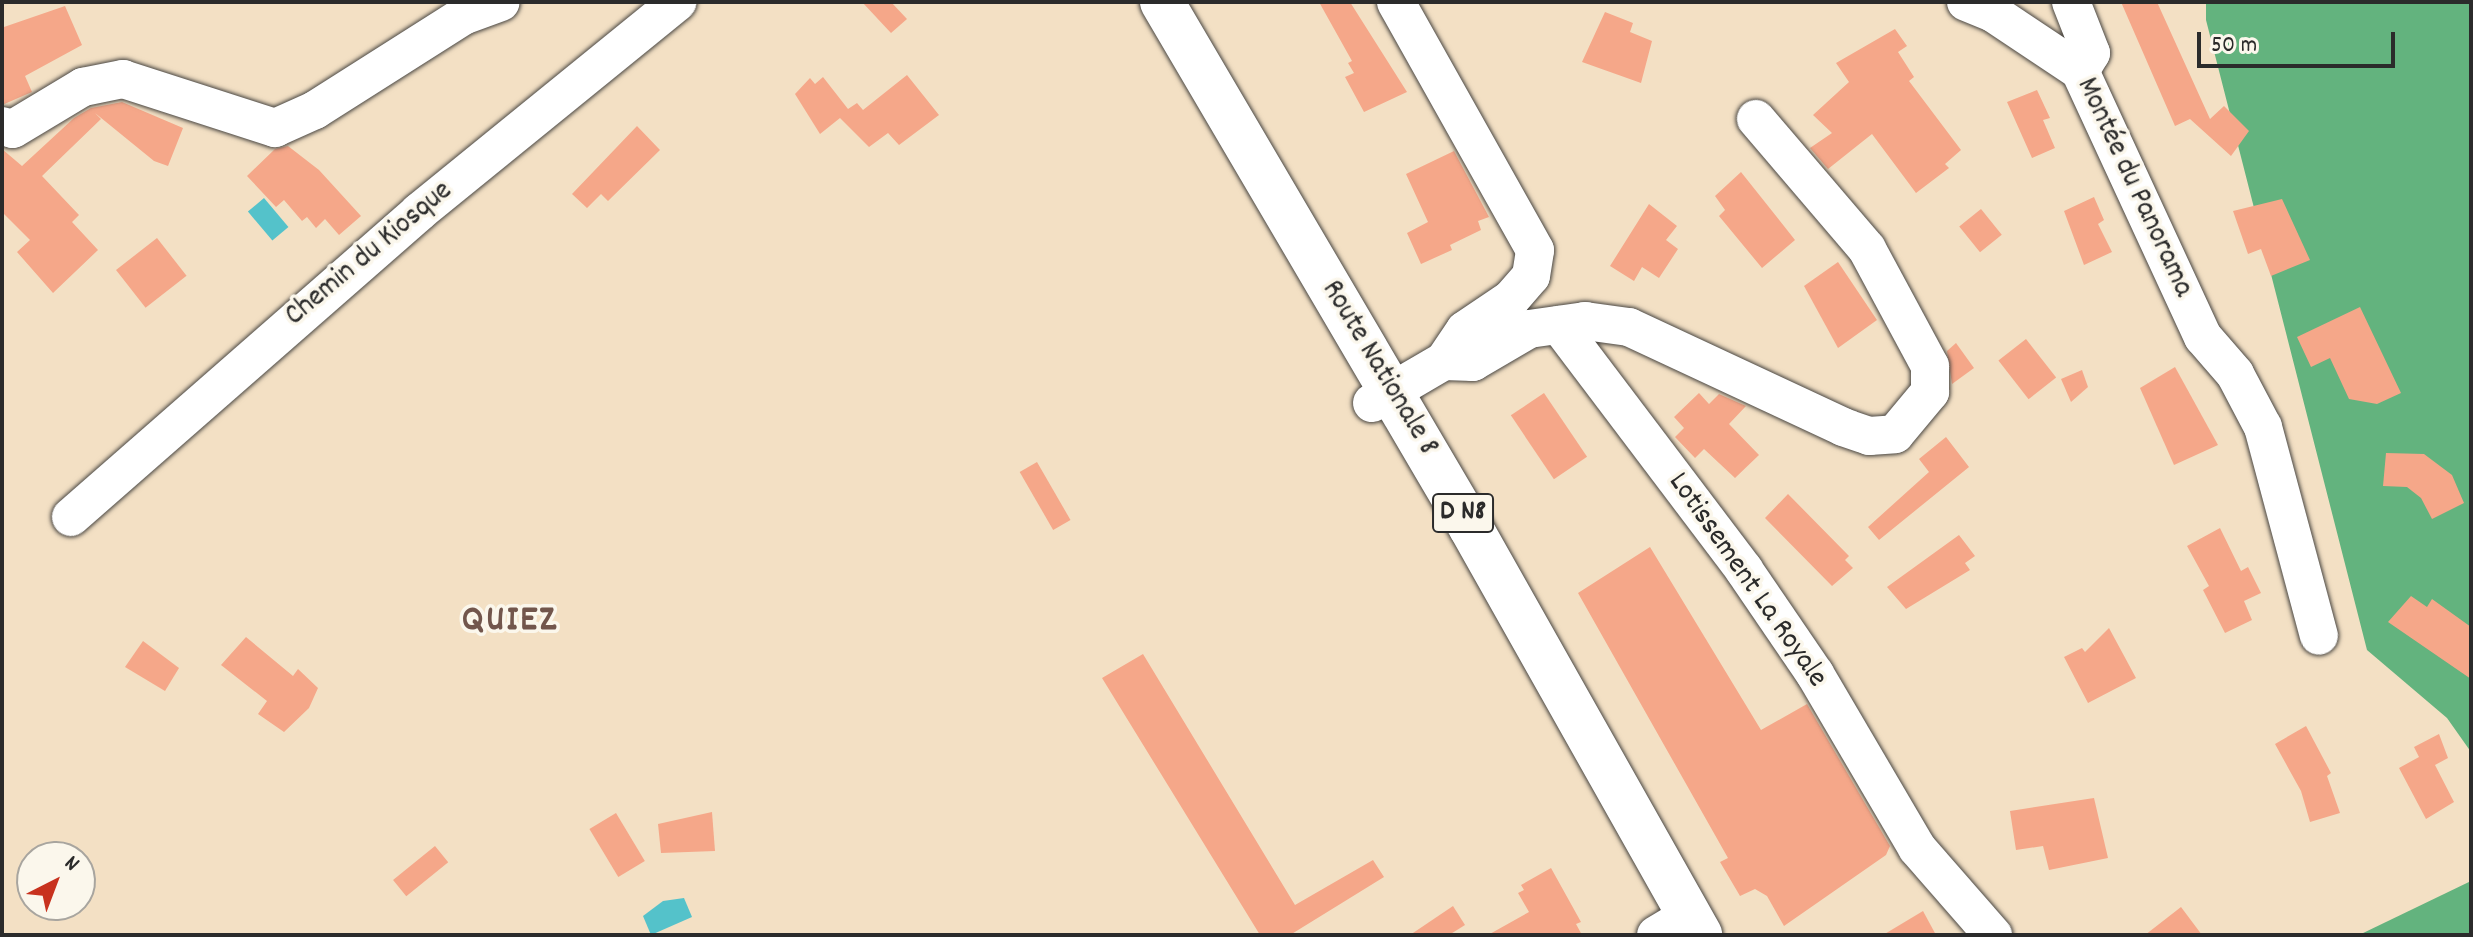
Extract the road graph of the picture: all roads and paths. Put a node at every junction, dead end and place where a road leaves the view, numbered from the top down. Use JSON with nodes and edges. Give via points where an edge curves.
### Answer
{"nodes":[{"id":1,"x":501,"y":2,"type":"edge"},
{"id":2,"x":677,"y":2,"type":"edge"},
{"id":3,"x":1162,"y":2,"type":"edge"},
{"id":4,"x":1396,"y":2,"type":"edge"},
{"id":5,"x":1966,"y":2,"type":"edge"},
{"id":6,"x":2071,"y":2,"type":"edge"},
{"id":7,"x":2080,"y":71,"type":"junction"},
{"id":8,"x":1756,"y":119,"type":"dead end"},
{"id":9,"x":2,"y":126,"type":"edge"},
{"id":10,"x":1559,"y":325,"type":"junction"},
{"id":11,"x":1444,"y":361,"type":"junction"},
{"id":12,"x":1382,"y":397,"type":"junction"},
{"id":13,"x":71,"y":517,"type":"dead end"},
{"id":14,"x":2319,"y":636,"type":"dead end"},
{"id":15,"x":1677,"y":930,"type":"edge"},
{"id":16,"x":1993,"y":935,"type":"edge"}],
"edges":[{"from":1,"to":9,"type":"street","via":[[463,16],[315,110],[275,128],[123,79],[83,87],[13,129]]},
{"from":2,"to":13,"type":"street","name":"Chemin du Kiosque","via":[[419,212]]},
{"from":3,"to":12,"type":"main road","name":"Route Nationale 8","number":"D N8"},
{"from":4,"to":11,"type":"street","via":[[1535,250],[1531,276],[1511,299],[1465,330]]},
{"from":5,"to":7,"type":"street","name":"Montée du Panorama","via":[[1993,13]]},
{"from":6,"to":7,"type":"street","via":[[2091,53]]},
{"from":7,"to":14,"type":"street","name":"Montée du Panorama","via":[[2203,337],[2235,374],[2263,427]]},
{"from":8,"to":10,"type":"street","via":[[1867,249],[1930,366],[1930,392],[1915,417],[1895,434],[1869,436],[1629,327],[1585,321]]},
{"from":10,"to":11,"type":"street","via":[[1529,329],[1473,362]]},
{"from":10,"to":16,"type":"street","name":"Lotissement La Royale","via":[[1753,583],[1815,674],[1917,848]]},
{"from":11,"to":12,"type":"street"},
{"from":12,"to":15,"type":"main road","name":"Route Nationale 8","number":"D N8"}]}
